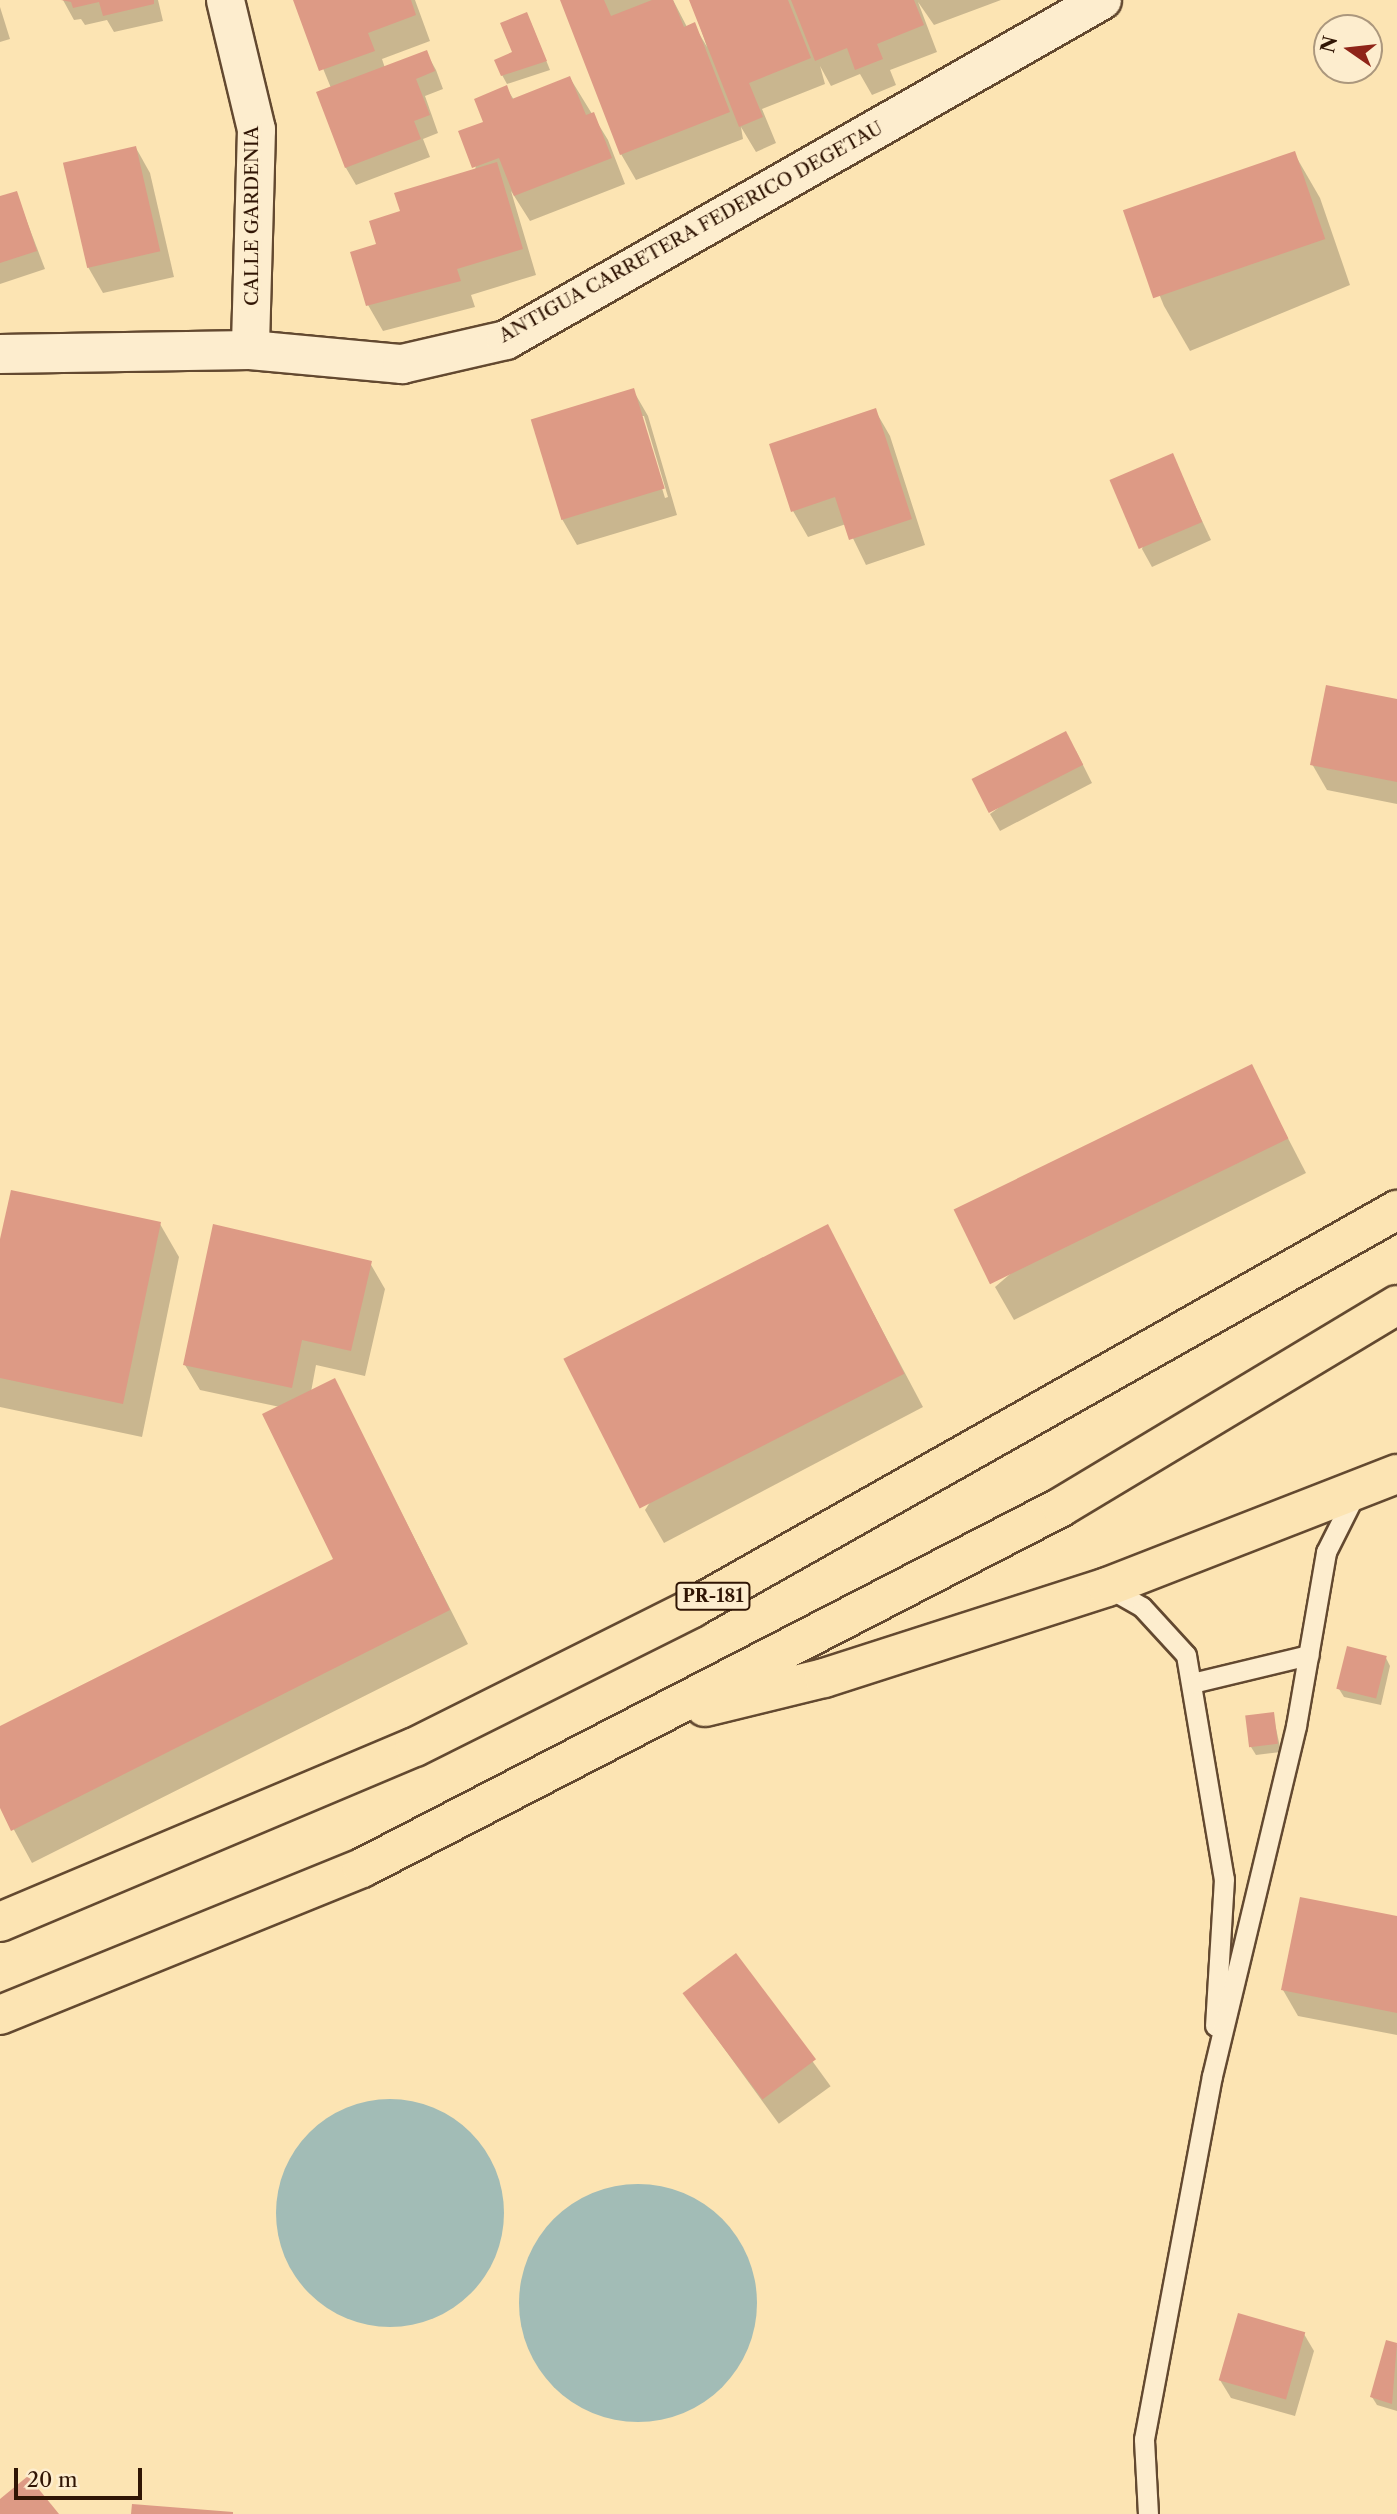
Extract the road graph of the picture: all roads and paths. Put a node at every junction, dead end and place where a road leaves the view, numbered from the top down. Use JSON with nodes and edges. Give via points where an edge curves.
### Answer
{"nodes":[{"id":1,"x":225,"y":0,"type":"edge"},
{"id":2,"x":1102,"y":0,"type":"edge"},
{"id":3,"x":250,"y":350,"type":"junction"},
{"id":4,"x":0,"y":354,"type":"edge"},
{"id":5,"x":1397,"y":1210,"type":"edge"},
{"id":6,"x":1397,"y":1305,"type":"edge"},
{"id":7,"x":1397,"y":1474,"type":"edge"},
{"id":8,"x":1356,"y":1491,"type":"junction"},
{"id":9,"x":1107,"y":1587,"type":"junction"},
{"id":10,"x":1309,"y":1655,"type":"junction"},
{"id":11,"x":1192,"y":1683,"type":"junction"},
{"id":12,"x":645,"y":1722,"type":"junction"},
{"id":13,"x":0,"y":1922,"type":"edge"},
{"id":14,"x":0,"y":2015,"type":"edge"},
{"id":15,"x":1212,"y":2076,"type":"junction"},
{"id":16,"x":1148,"y":2514,"type":"edge"}],
"edges":[{"from":1,"to":3,"type":"street","name":"CALLE GARDENIA","via":[[256,129]]},
{"from":2,"to":3,"type":"street","name":"ANTIGUA CARRETERA FEDERICO DEGETAU","via":[[506,340],[402,364]]},
{"from":3,"to":4,"type":"street","name":"ANTIGUA CARRETERA FEDERICO DEGETAU"},
{"from":5,"to":13,"type":"main road","number":"PR-181","via":[[692,1608],[415,1747]]},
{"from":6,"to":12,"type":"main road","via":[[1061,1507]]},
{"from":7,"to":8,"type":"main road"},
{"from":8,"to":9,"type":"main road"},
{"from":8,"to":10,"type":"lane","via":[[1326,1552]]},
{"from":9,"to":11,"type":"lane","via":[[1142,1607],[1168,1633],[1186,1655]]},
{"from":9,"to":12,"type":"main road","via":[[824,1678]]},
{"from":10,"to":11,"type":"lane"},
{"from":10,"to":15,"type":"lane"},
{"from":11,"to":15,"type":"lane","via":[[1224,1879]]},
{"from":12,"to":14,"type":"main road","via":[[362,1868]]},
{"from":15,"to":16,"type":"lane","via":[[1144,2439]]}]}
